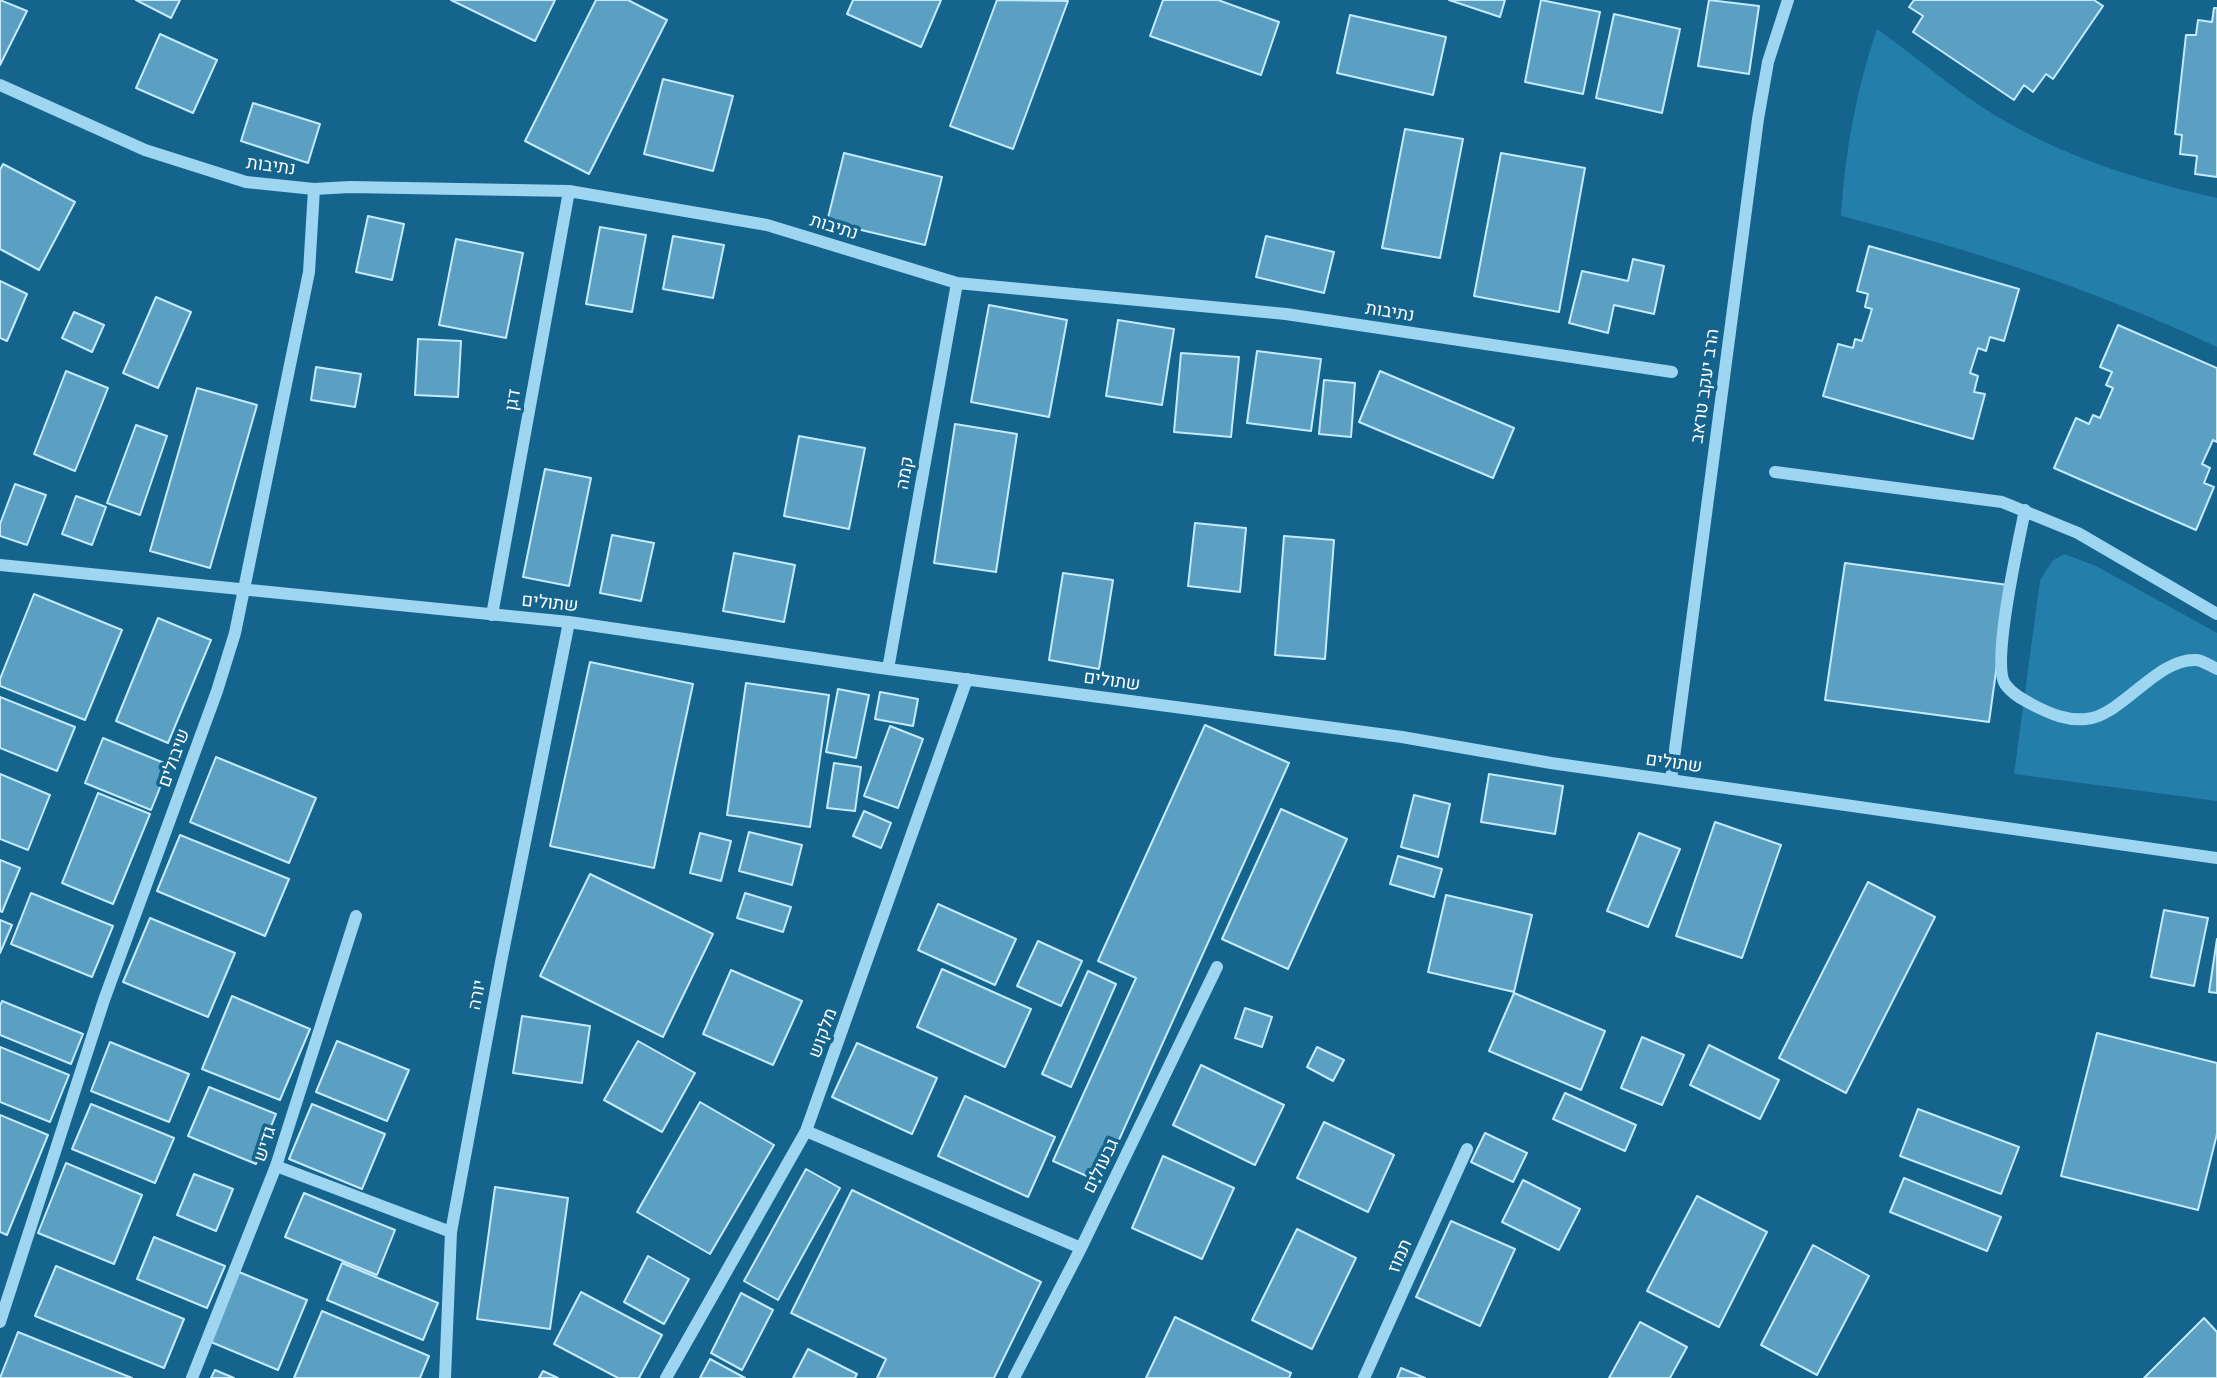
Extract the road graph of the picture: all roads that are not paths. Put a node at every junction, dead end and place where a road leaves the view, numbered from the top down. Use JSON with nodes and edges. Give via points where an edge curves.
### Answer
{"nodes":[{"id":1,"x":1788,"y":0,"type":"edge"},
{"id":2,"x":0,"y":85,"type":"edge"},
{"id":3,"x":314,"y":190,"type":"junction"},
{"id":4,"x":569,"y":191,"type":"junction"},
{"id":5,"x":957,"y":283,"type":"junction"},
{"id":6,"x":1672,"y":372,"type":"dead end"},
{"id":7,"x":1775,"y":472,"type":"dead end"},
{"id":8,"x":2025,"y":510,"type":"junction"},
{"id":9,"x":0,"y":565,"type":"edge"},
{"id":10,"x":243,"y":590,"type":"junction"},
{"id":11,"x":2217,"y":614,"type":"edge"},
{"id":12,"x":492,"y":615,"type":"junction"},
{"id":13,"x":569,"y":622,"type":"junction"},
{"id":14,"x":2217,"y":668,"type":"edge"},
{"id":15,"x":888,"y":669,"type":"junction"},
{"id":16,"x":967,"y":679,"type":"junction"},
{"id":17,"x":1671,"y":780,"type":"junction"},
{"id":18,"x":2217,"y":858,"type":"edge"},
{"id":19,"x":356,"y":916,"type":"dead end"},
{"id":20,"x":1217,"y":967,"type":"dead end"},
{"id":21,"x":806,"y":1131,"type":"junction"},
{"id":22,"x":1467,"y":1149,"type":"dead end"},
{"id":23,"x":276,"y":1166,"type":"junction"},
{"id":24,"x":451,"y":1232,"type":"junction"},
{"id":25,"x":1081,"y":1248,"type":"junction"},
{"id":26,"x":0,"y":1322,"type":"edge"},
{"id":27,"x":192,"y":1378,"type":"edge"},
{"id":28,"x":446,"y":1378,"type":"edge"},
{"id":29,"x":666,"y":1378,"type":"edge"},
{"id":30,"x":1014,"y":1378,"type":"edge"},
{"id":31,"x":1364,"y":1378,"type":"edge"}],
"edges":[{"from":1,"to":17,"type":"street","name":"הרב יעקב טראב","via":[[1768,62],[1758,119]]},
{"from":2,"to":3,"type":"street","name":"נתיבות","via":[[145,150],[246,182]]},
{"from":3,"to":4,"type":"street","name":"נתיבות"},
{"from":3,"to":10,"type":"street","name":"שיבולים","via":[[309,272]]},
{"from":4,"to":5,"type":"street","name":"נתיבות","via":[[767,225]]},
{"from":4,"to":12,"type":"street","name":"דגן"},
{"from":5,"to":6,"type":"street","name":"נתיבות","via":[[1286,314]]},
{"from":5,"to":15,"type":"street","name":"קמה"},
{"from":7,"to":8,"type":"street","via":[[1993,500]]},
{"from":8,"to":11,"type":"street","via":[[2078,533]]},
{"from":8,"to":14,"type":"street","via":[[2001,662],[2004,682],[2020,698],[2056,717],[2088,720],[2180,663],[2198,660]]},
{"from":9,"to":10,"type":"street","name":"שתולים"},
{"from":10,"to":12,"type":"street","name":"שתולים"},
{"from":10,"to":26,"type":"street","name":"שיבולים","via":[[217,691],[104,1000]]},
{"from":12,"to":13,"type":"street","name":"שתולים"},
{"from":13,"to":15,"type":"street","name":"שתולים"},
{"from":13,"to":24,"type":"street","name":"יורה"},
{"from":15,"to":16,"type":"street","name":"שתולים"},
{"from":16,"to":17,"type":"street","name":"שתולים","via":[[1402,737]]},
{"from":16,"to":21,"type":"street","name":"מלקוש"},
{"from":17,"to":18,"type":"street","name":"שתולים"},
{"from":19,"to":23,"type":"street","name":"גדיש"},
{"from":20,"to":25,"type":"street","name":"גבעולים"},
{"from":21,"to":25,"type":"street"},
{"from":21,"to":29,"type":"street","name":"מלקוש"},
{"from":22,"to":31,"type":"street","name":"תמוז"},
{"from":23,"to":24,"type":"street"},
{"from":23,"to":27,"type":"street","name":"גדיש"},
{"from":24,"to":28,"type":"street","name":"יורה"},
{"from":25,"to":30,"type":"street","name":"גבעולים"}]}
